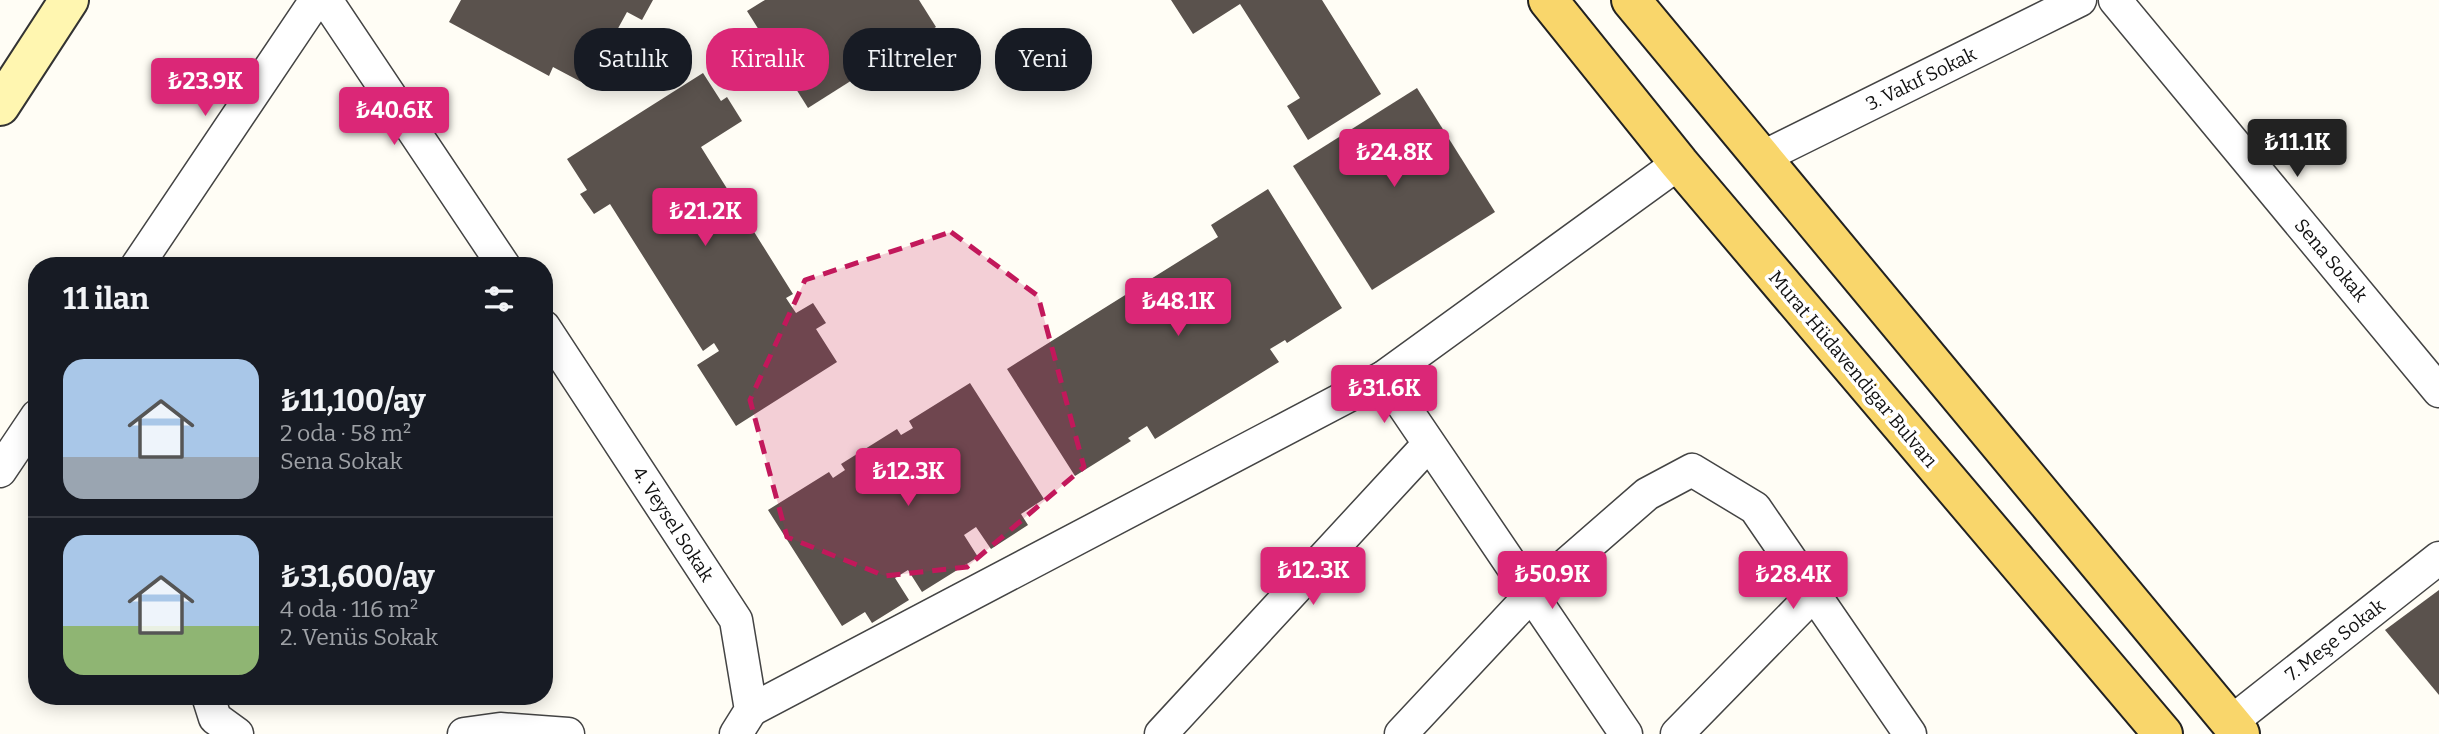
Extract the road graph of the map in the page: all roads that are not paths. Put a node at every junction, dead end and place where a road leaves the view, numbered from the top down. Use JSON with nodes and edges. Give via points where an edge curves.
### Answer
{"nodes":[{"id":1,"x":69,"y":0,"type":"edge"},
{"id":2,"x":316,"y":0,"type":"edge"},
{"id":3,"x":326,"y":0,"type":"edge"},
{"id":4,"x":1548,"y":0,"type":"edge"},
{"id":5,"x":1631,"y":0,"type":"edge"},
{"id":6,"x":2080,"y":0,"type":"edge"},
{"id":7,"x":2115,"y":0,"type":"edge"},
{"id":8,"x":0,"y":106,"type":"edge"},
{"id":9,"x":1761,"y":158,"type":"junction"},
{"id":10,"x":1679,"y":163,"type":"junction"},
{"id":11,"x":144,"y":257,"type":"edge"},
{"id":12,"x":498,"y":257,"type":"edge"},
{"id":13,"x":553,"y":341,"type":"edge"},
{"id":14,"x":1384,"y":377,"type":"junction"},
{"id":15,"x":2439,"y":391,"type":"edge"},
{"id":16,"x":28,"y":429,"type":"edge"},
{"id":17,"x":1428,"y":445,"type":"junction"},
{"id":18,"x":0,"y":471,"type":"edge"},
{"id":19,"x":2439,"y":558,"type":"edge"},
{"id":20,"x":1814,"y":594,"type":"junction"},
{"id":21,"x":1531,"y":595,"type":"junction"},
{"id":22,"x":211,"y":705,"type":"edge"},
{"id":23,"x":744,"y":722,"type":"edge"},
{"id":24,"x":2235,"y":728,"type":"edge"},
{"id":25,"x":237,"y":734,"type":"edge"},
{"id":26,"x":464,"y":734,"type":"edge"},
{"id":27,"x":568,"y":734,"type":"edge"},
{"id":28,"x":1161,"y":734,"type":"edge"},
{"id":29,"x":1401,"y":734,"type":"edge"},
{"id":30,"x":1626,"y":734,"type":"edge"},
{"id":31,"x":1677,"y":734,"type":"edge"},
{"id":32,"x":1910,"y":734,"type":"edge"},
{"id":33,"x":2163,"y":734,"type":"edge"}],
"edges":[{"from":1,"to":8,"type":"main road"},
{"from":2,"to":11,"type":"street"},
{"from":3,"to":12,"type":"street"},
{"from":4,"to":10,"type":"main road","name":"Murat Hüdavendigar Bulvarı"},
{"from":5,"to":9,"type":"main road"},
{"from":6,"to":9,"type":"street","name":"3. Vakıf Sokak"},
{"from":7,"to":15,"type":"street","name":"Sena Sokak"},
{"from":9,"to":24,"type":"main road"},
{"from":10,"to":14,"type":"street"},
{"from":10,"to":33,"type":"main road","name":"Murat Hüdavendigar Bulvarı"},
{"from":13,"to":23,"type":"street","name":"4. Veysel Sokak","via":[[736,620]]},
{"from":14,"to":17,"type":"street"},
{"from":14,"to":23,"type":"street"},
{"from":16,"to":18,"type":"street"},
{"from":17,"to":21,"type":"street"},
{"from":17,"to":28,"type":"street"},
{"from":19,"to":24,"type":"street","name":"7. Meşe Sokak"},
{"from":20,"to":21,"type":"street","via":[[1755,508],[1692,470],[1647,494]]},
{"from":20,"to":31,"type":"street"},
{"from":20,"to":32,"type":"street"},
{"from":21,"to":29,"type":"street"},
{"from":21,"to":30,"type":"street"},
{"from":22,"to":25,"type":"street","via":[[215,718]]},
{"from":26,"to":27,"type":"street","via":[[500,729]]}]}
